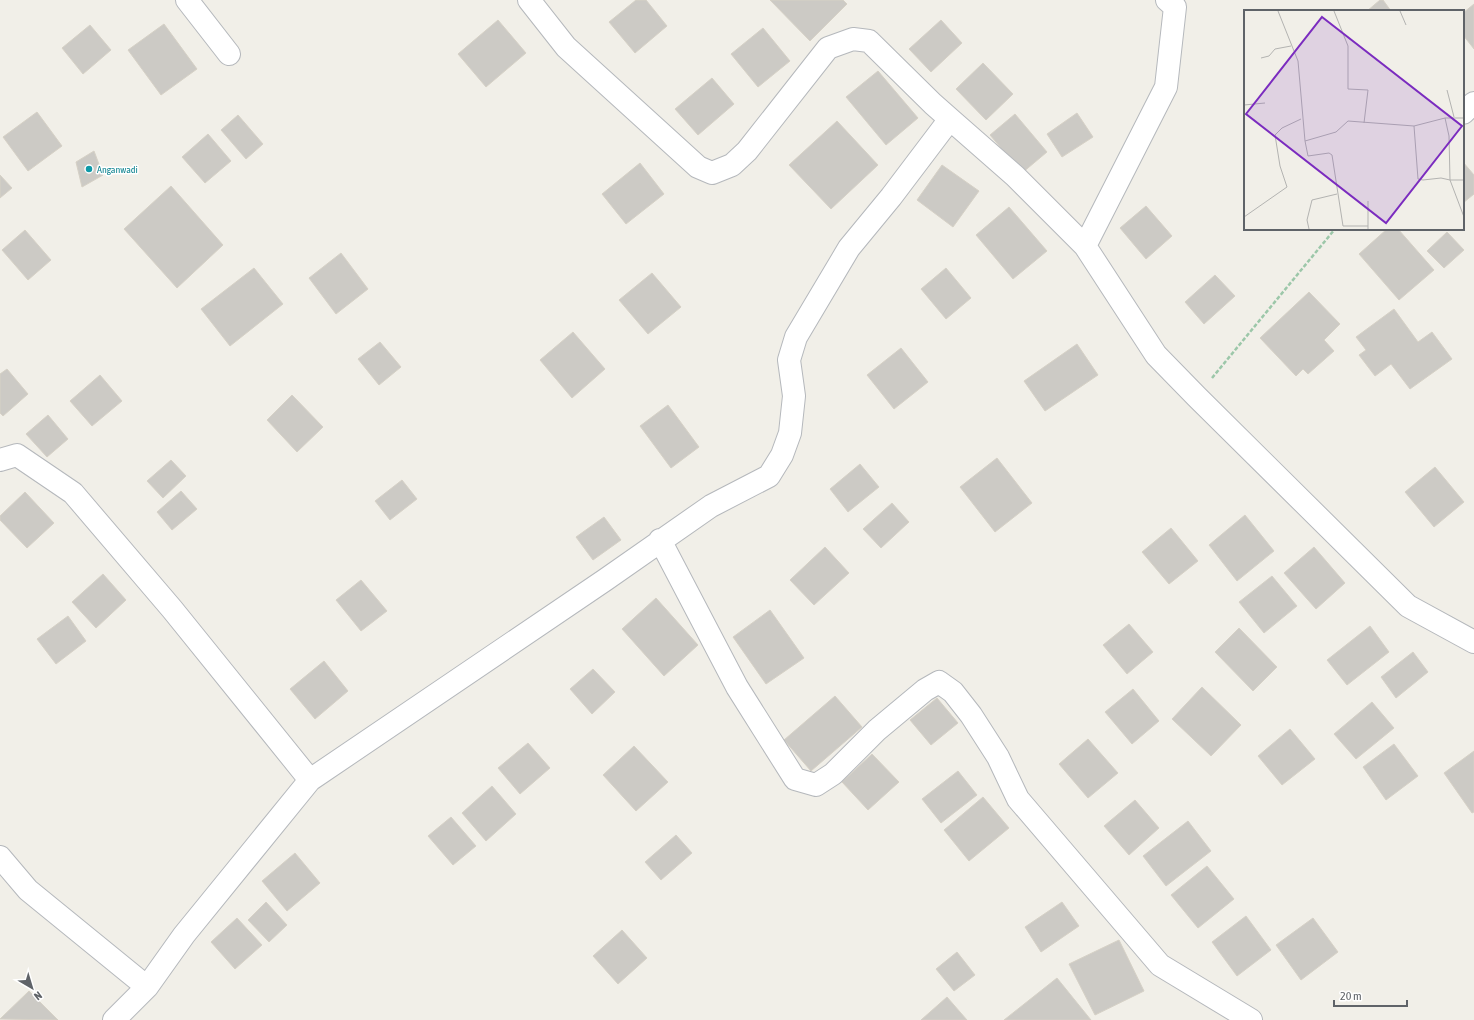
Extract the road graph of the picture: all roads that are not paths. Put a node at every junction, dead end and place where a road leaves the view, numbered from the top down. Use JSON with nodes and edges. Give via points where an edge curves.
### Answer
{"nodes":[{"id":1,"x":187,"y":0,"type":"edge"},
{"id":2,"x":529,"y":0,"type":"edge"},
{"id":3,"x":1167,"y":0,"type":"edge"},
{"id":4,"x":229,"y":54,"type":"dead end"},
{"id":5,"x":1474,"y":103,"type":"edge"},
{"id":6,"x":1464,"y":112,"type":"edge"},
{"id":7,"x":950,"y":119,"type":"junction"},
{"id":8,"x":1085,"y":246,"type":"junction"},
{"id":9,"x":0,"y":460,"type":"edge"},
{"id":10,"x":660,"y":540,"type":"junction"},
{"id":11,"x":1474,"y":642,"type":"edge"},
{"id":12,"x":310,"y":780,"type":"junction"},
{"id":13,"x":0,"y":857,"type":"edge"},
{"id":14,"x":146,"y":987,"type":"junction"},
{"id":15,"x":114,"y":1020,"type":"edge"},
{"id":16,"x":1251,"y":1020,"type":"edge"}],
"edges":[{"from":1,"to":4,"type":"street"},
{"from":2,"to":7,"type":"street","via":[[566,47],[698,166],[712,173],[732,165],[747,151],[828,48],[853,39],[870,41]]},
{"from":3,"to":8,"type":"street","via":[[1175,7],[1166,87]]},
{"from":5,"to":6,"type":"street"},
{"from":7,"to":8,"type":"street","via":[[1015,176]]},
{"from":7,"to":10,"type":"street","via":[[849,248],[796,337],[788,360],[794,396],[790,432],[782,455],[769,476],[711,506]]},
{"from":8,"to":11,"type":"street","via":[[1156,354],[1197,397],[1408,606]]},
{"from":9,"to":12,"type":"street","via":[[17,455],[73,493],[172,609]]},
{"from":10,"to":12,"type":"street"},
{"from":10,"to":16,"type":"street","via":[[737,687],[795,779],[816,785],[833,774],[877,730],[925,690],[939,682],[953,692],[971,715],[998,757],[1018,799],[1160,965]]},
{"from":12,"to":14,"type":"street","via":[[184,935]]},
{"from":13,"to":14,"type":"street","via":[[28,890]]},
{"from":14,"to":15,"type":"street"}]}
